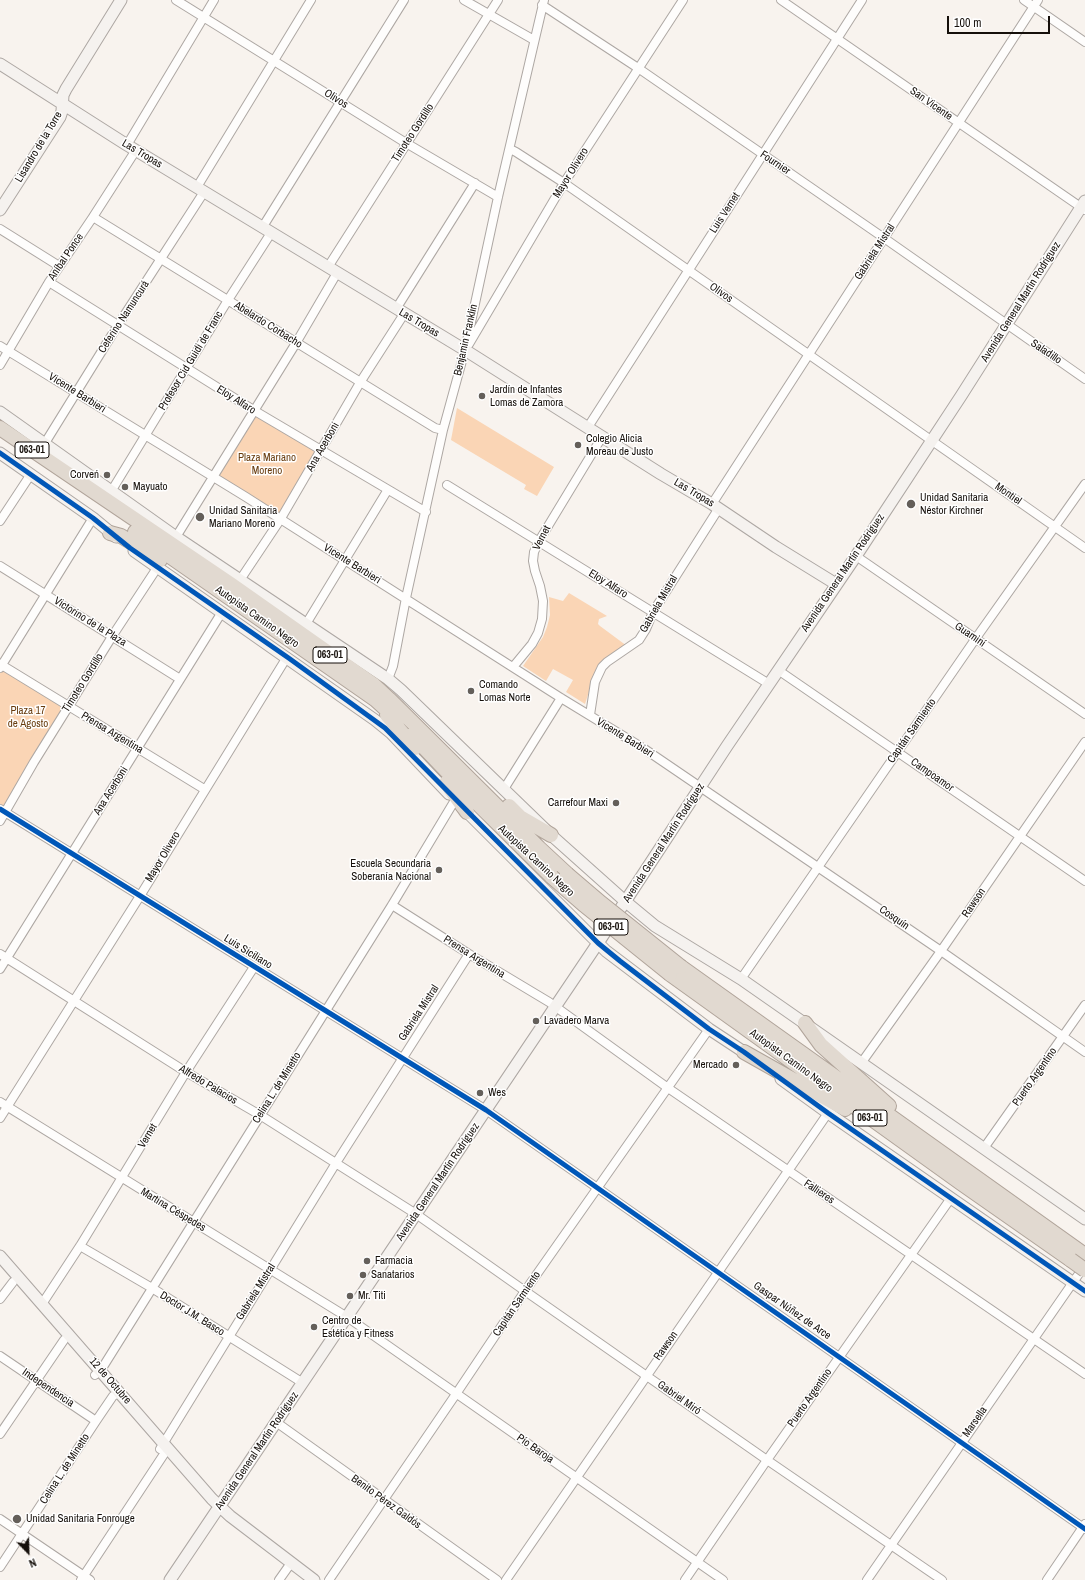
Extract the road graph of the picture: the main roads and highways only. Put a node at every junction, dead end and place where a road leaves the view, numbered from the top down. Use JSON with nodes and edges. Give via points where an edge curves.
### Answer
{"nodes":[{"id":1,"x":0,"y":428,"type":"edge"},
{"id":2,"x":0,"y":439,"type":"edge"},
{"id":3,"x":110,"y":533,"type":"road end"},
{"id":4,"x":240,"y":580,"type":"road end"},
{"id":5,"x":232,"y":599,"type":"junction"},
{"id":6,"x":301,"y":628,"type":"junction"},
{"id":7,"x":376,"y":700,"type":"junction"},
{"id":8,"x":416,"y":726,"type":"junction"},
{"id":9,"x":467,"y":812,"type":"road end"},
{"id":10,"x":551,"y":835,"type":"road end"},
{"id":11,"x":676,"y":970,"type":"junction"},
{"id":12,"x":805,"y":1023,"type":"road end"},
{"id":13,"x":744,"y":1052,"type":"road end"},
{"id":14,"x":932,"y":1146,"type":"junction"},
{"id":15,"x":961,"y":1183,"type":"junction"},
{"id":16,"x":1078,"y":1255,"type":"edge"},
{"id":17,"x":1085,"y":1270,"type":"edge"}],
"edges":[{"from":1,"to":6,"type":"highway","name":"Autopista Camino Negro","number":"063-01"},
{"from":2,"to":5,"type":"highway","name":"Autopista Camino Negro","number":"063-01"},
{"from":3,"to":5,"type":"highway","via":[[121,536],[199,584]]},
{"from":4,"to":6,"type":"highway","via":[[244,586]]},
{"from":5,"to":7,"type":"highway","name":"Autopista Camino Negro","number":"063-01"},
{"from":6,"to":8,"type":"highway","name":"Autopista Camino Negro","number":"063-01","via":[[374,686]]},
{"from":7,"to":9,"type":"highway","via":[[396,727],[449,786]]},
{"from":7,"to":11,"type":"highway","name":"Autopista Camino Negro","number":"063-01","bridge":true,"via":[[552,877],[583,904]]},
{"from":8,"to":10,"type":"highway","via":[[428,732],[520,817]]},
{"from":8,"to":11,"type":"highway","name":"Autopista Camino Negro","number":"063-01","bridge":true,"via":[[539,848]]},
{"from":11,"to":14,"type":"highway","name":"Autopista Camino Negro","number":"063-01"},
{"from":11,"to":15,"type":"highway","name":"Autopista Camino Negro","number":"063-01"},
{"from":12,"to":14,"type":"highway","via":[[821,1045]]},
{"from":13,"to":15,"type":"highway","via":[[867,1122]]},
{"from":14,"to":16,"type":"highway","name":"Autopista Camino Negro","number":"063-01"},
{"from":15,"to":16,"type":"highway","name":"Autopista Camino Negro","number":"063-01"},
{"from":16,"to":17,"type":"highway","name":"Autopista Camino Negro","number":"063-01","bridge":true}]}
